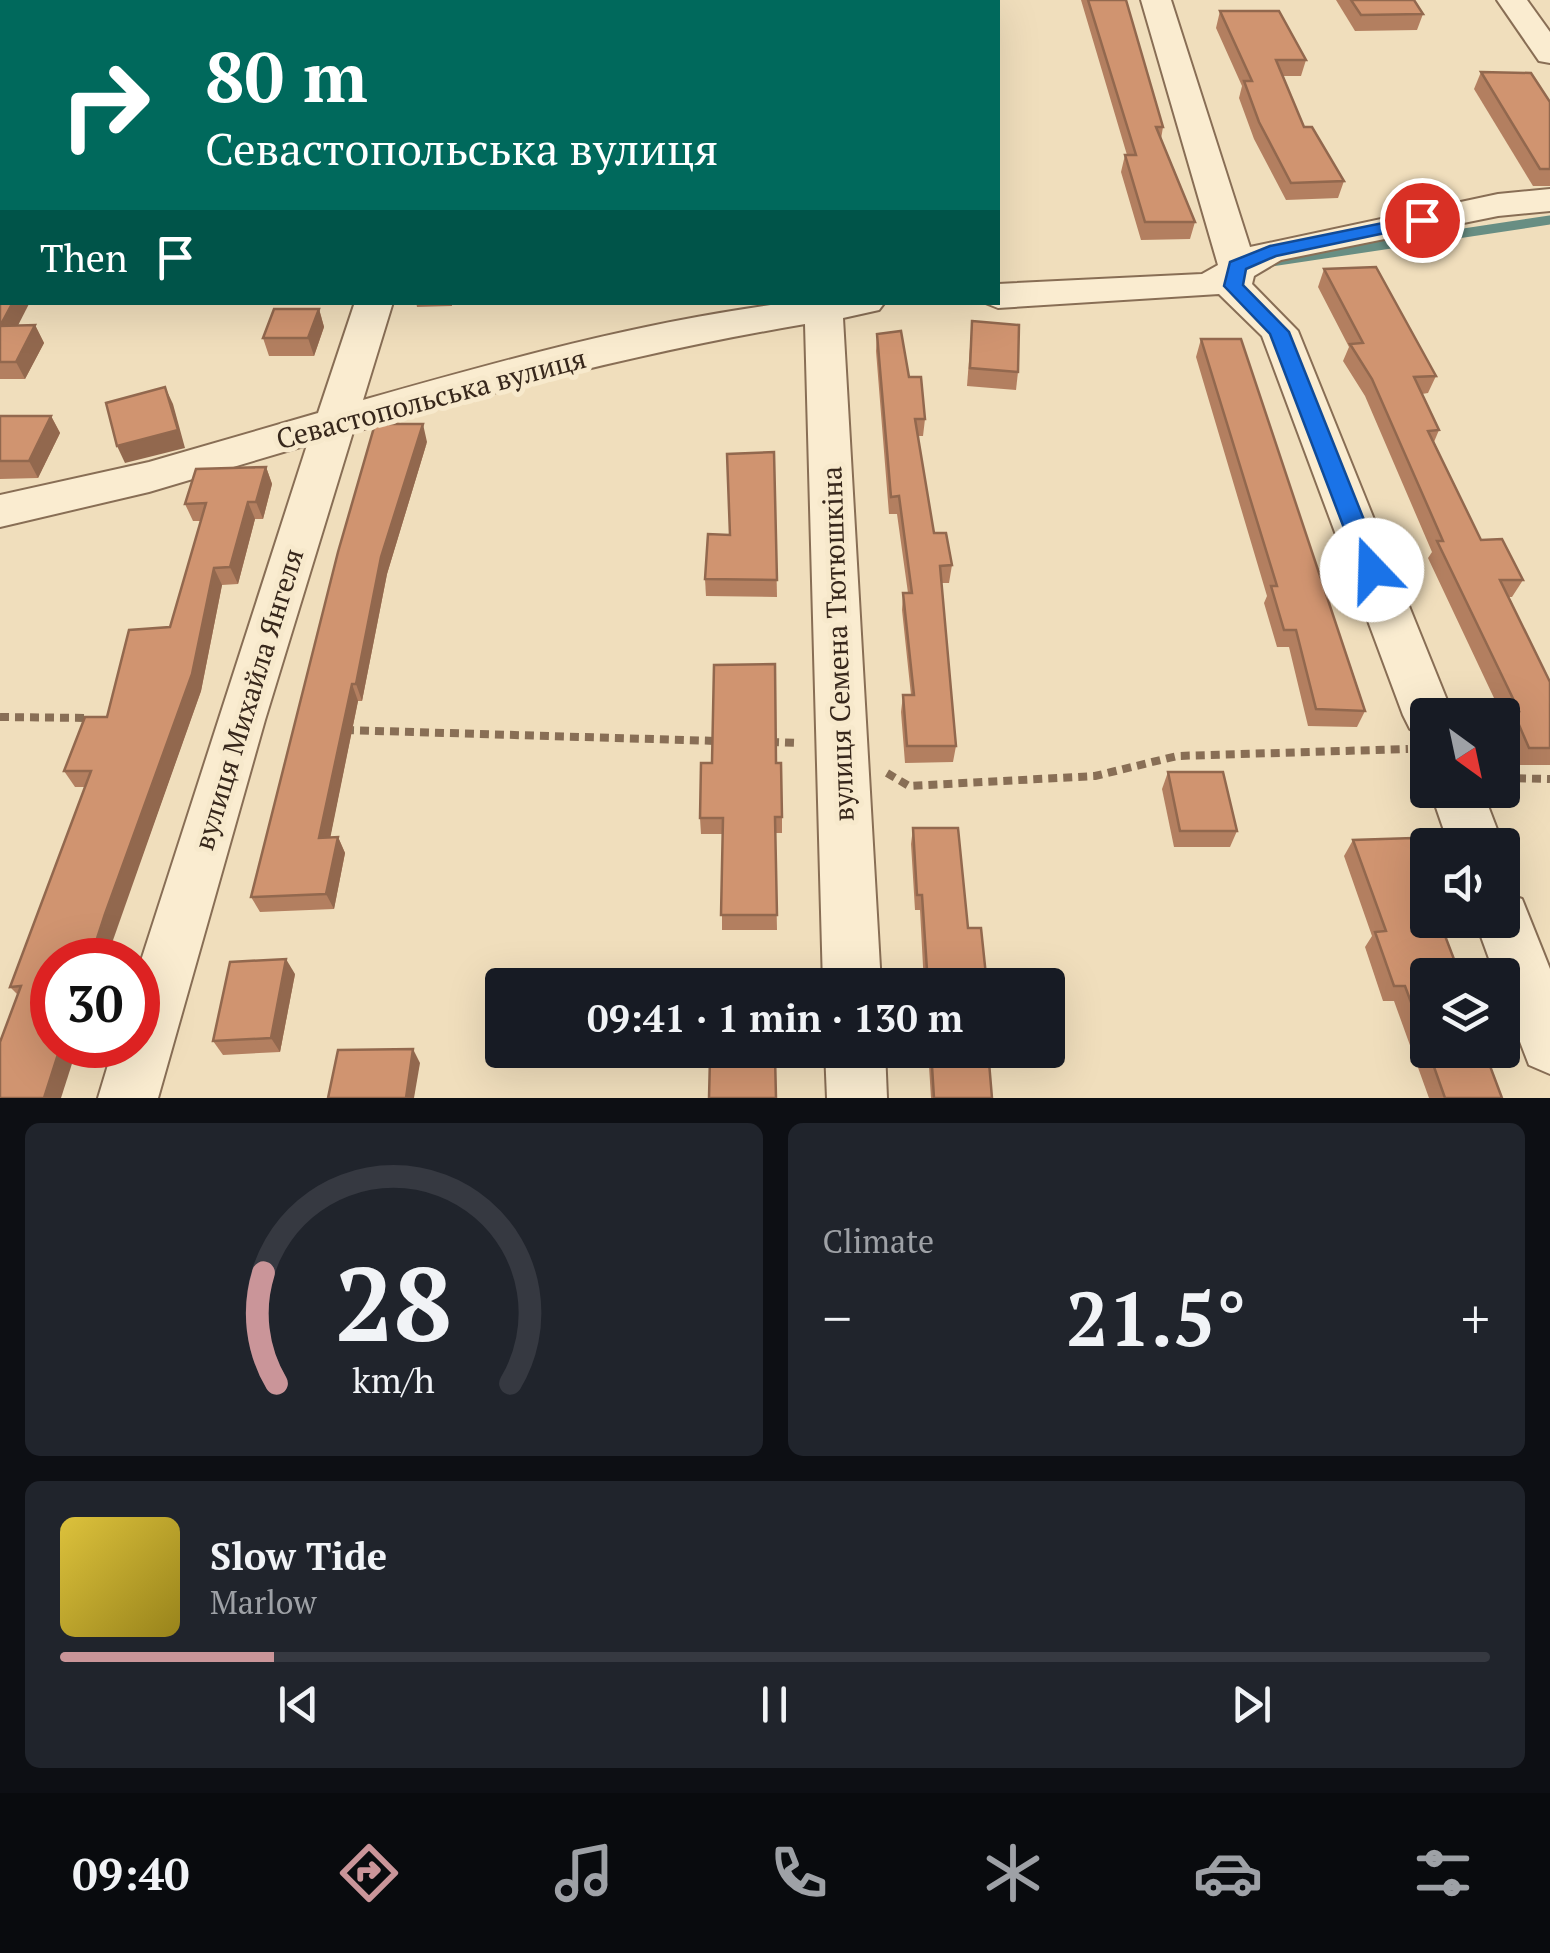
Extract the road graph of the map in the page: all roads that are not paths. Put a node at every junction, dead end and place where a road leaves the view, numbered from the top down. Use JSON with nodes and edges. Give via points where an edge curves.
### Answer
{"nodes":[{"id":1,"x":1156,"y":0,"type":"edge"},
{"id":2,"x":1512,"y":0,"type":"edge"},
{"id":3,"x":1550,"y":54,"type":"edge"},
{"id":4,"x":1550,"y":200,"type":"edge"},
{"id":5,"x":1237,"y":266,"type":"junction"},
{"id":6,"x":1000,"y":296,"type":"edge"},
{"id":7,"x":373,"y":305,"type":"edge"},
{"id":8,"x":838,"y":306,"type":"edge"},
{"id":9,"x":336,"y":422,"type":"junction"},
{"id":10,"x":0,"y":511,"type":"edge"},
{"id":11,"x":1421,"y":698,"type":"edge"},
{"id":12,"x":1510,"y":938,"type":"edge"},
{"id":13,"x":851,"y":968,"type":"edge"},
{"id":14,"x":1550,"y":1044,"type":"edge"},
{"id":15,"x":856,"y":1068,"type":"edge"},
{"id":16,"x":128,"y":1098,"type":"edge"},
{"id":17,"x":857,"y":1098,"type":"edge"}],
"edges":[{"from":1,"to":5,"type":"street"},
{"from":2,"to":3,"type":"street"},
{"from":4,"to":5,"type":"street","via":[[1270,251]]},
{"from":5,"to":6,"type":"street","via":[[1210,285]]},
{"from":5,"to":11,"type":"street","via":[[1233,286],[1279,332]]},
{"from":7,"to":9,"type":"street","name":"вулиця Михайла Янгеля"},
{"from":8,"to":9,"type":"street","name":"Севастопольська вулиця","via":[[715,326]]},
{"from":8,"to":13,"type":"street","name":"вулиця Семена Тютюшкіна","via":[[841,744]]},
{"from":9,"to":10,"type":"street","name":"Севастопольська вулиця","via":[[149,477]]},
{"from":9,"to":16,"type":"street","name":"вулиця Михайла Янгеля"},
{"from":12,"to":14,"type":"street"},
{"from":15,"to":17,"type":"street"}]}
